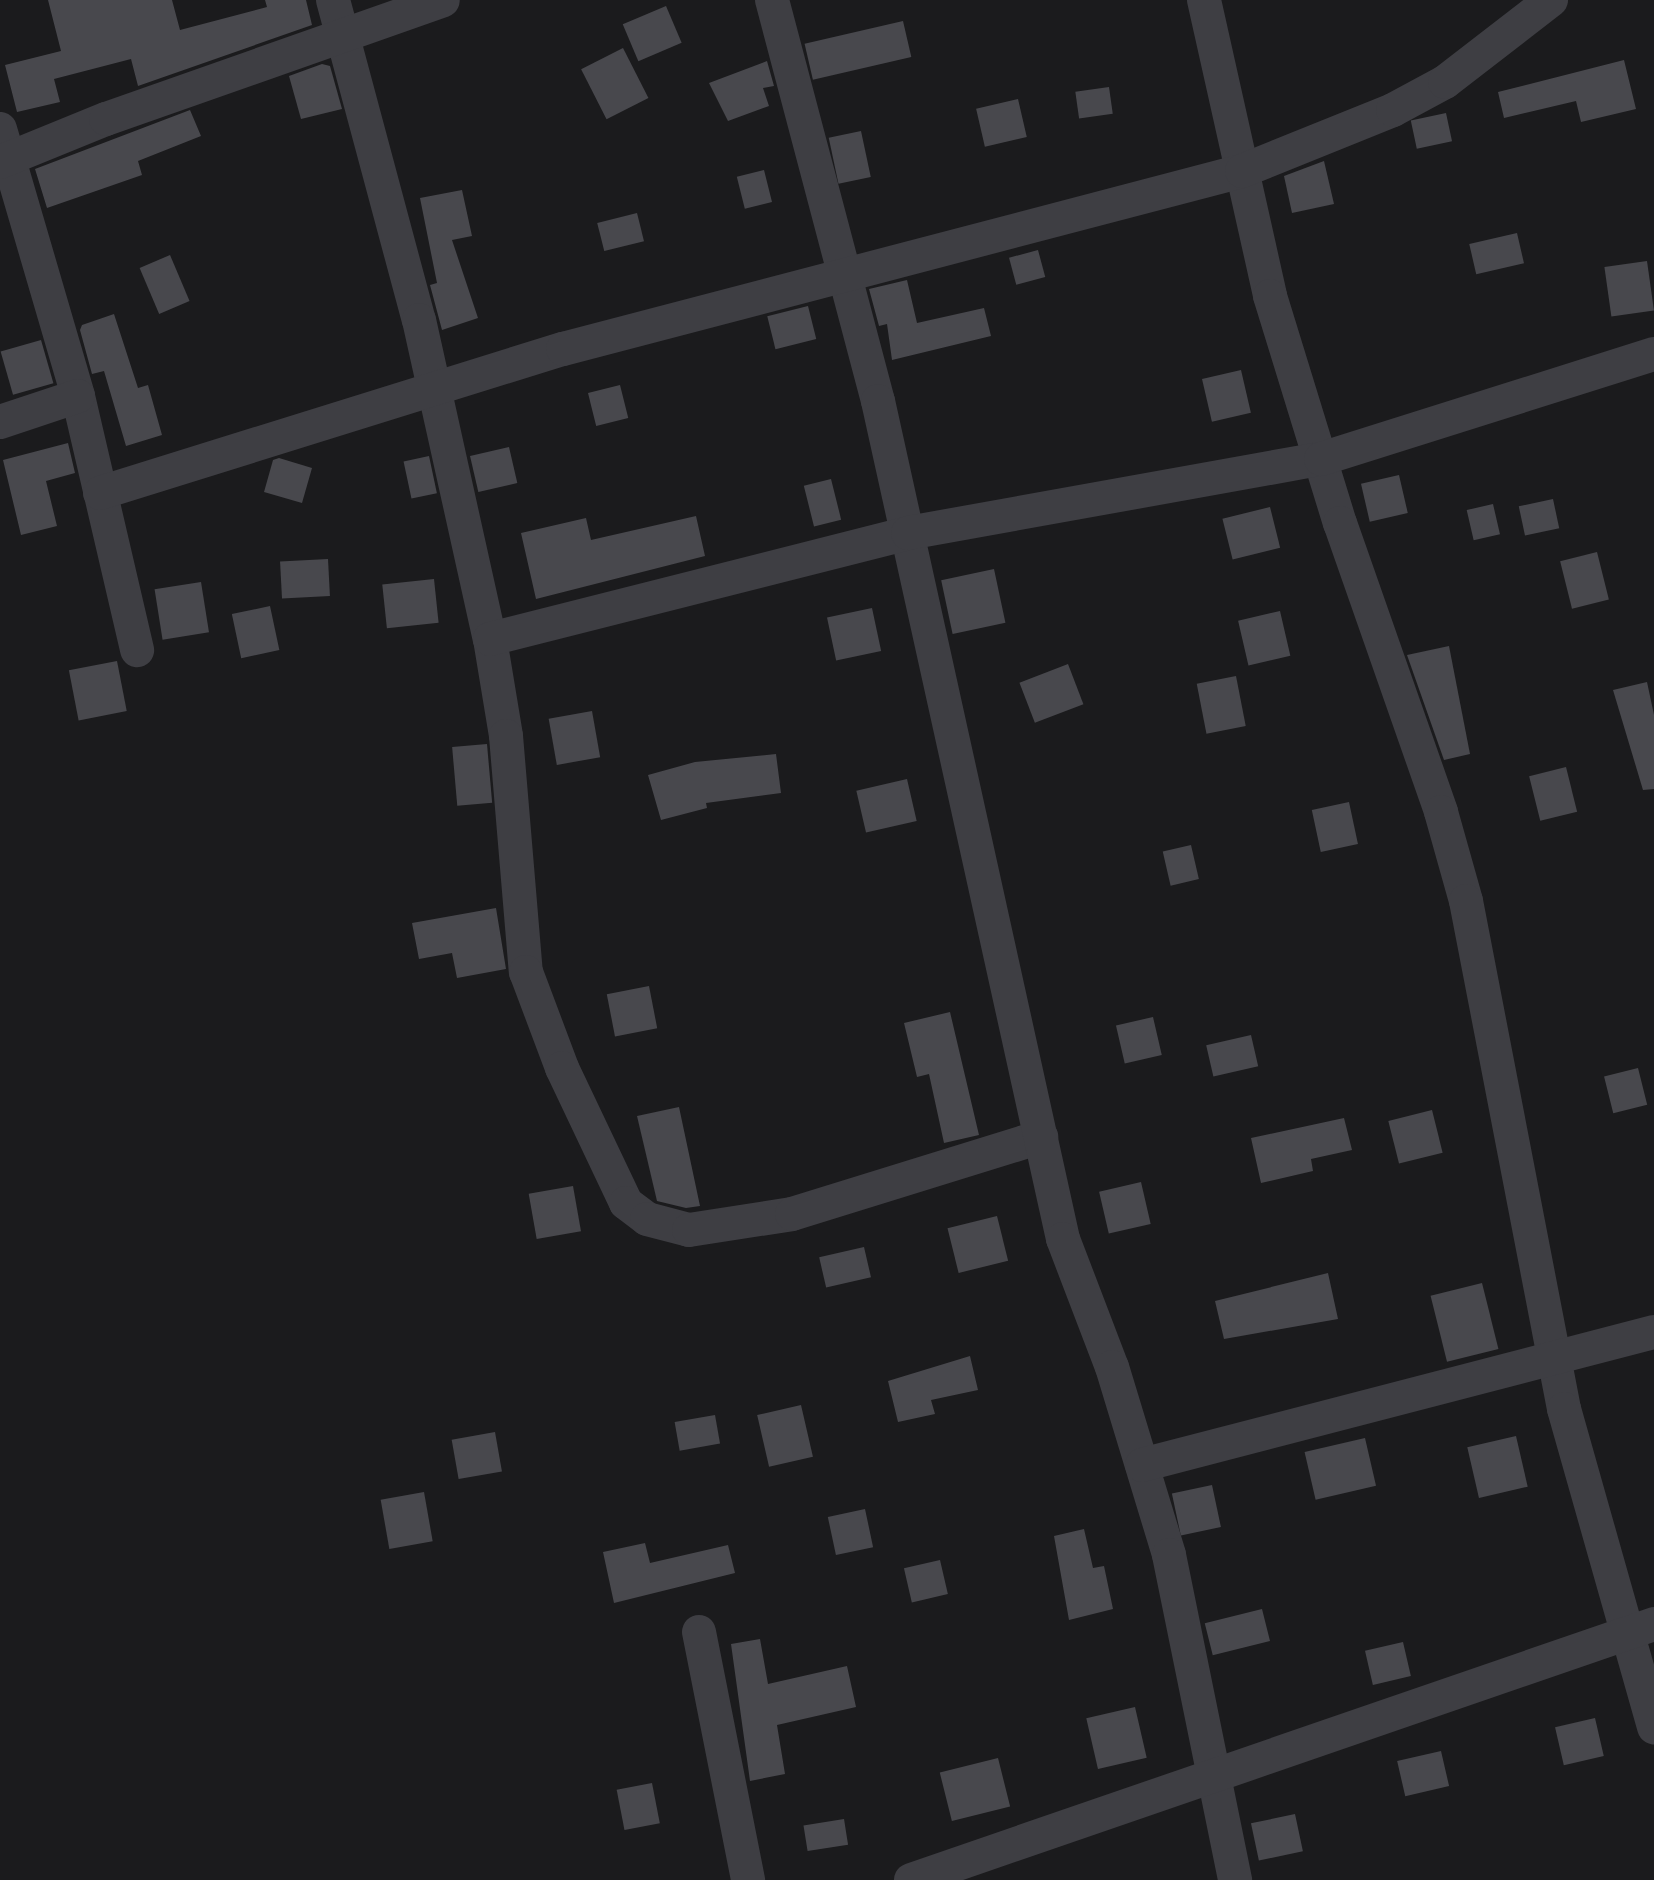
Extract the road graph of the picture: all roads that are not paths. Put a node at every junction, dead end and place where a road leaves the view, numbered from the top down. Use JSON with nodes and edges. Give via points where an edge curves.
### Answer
{"nodes":[{"id":1,"x":333,"y":0,"type":"edge"},
{"id":2,"x":443,"y":0,"type":"edge"},
{"id":3,"x":772,"y":0,"type":"edge"},
{"id":4,"x":1204,"y":0,"type":"edge"},
{"id":5,"x":1551,"y":0,"type":"edge"},
{"id":6,"x":344,"y":39,"type":"junction"},
{"id":7,"x":3,"y":150,"type":"edge"},
{"id":8,"x":1242,"y":171,"type":"junction"},
{"id":9,"x":846,"y":276,"type":"junction"},
{"id":10,"x":1654,"y":354,"type":"edge"},
{"id":11,"x":434,"y":388,"type":"junction"},
{"id":12,"x":78,"y":396,"type":"junction"},
{"id":13,"x":0,"y":422,"type":"edge"},
{"id":14,"x":1321,"y":459,"type":"junction"},
{"id":15,"x":100,"y":493,"type":"junction"},
{"id":16,"x":908,"y":533,"type":"junction"},
{"id":17,"x":490,"y":639,"type":"junction"},
{"id":18,"x":137,"y":650,"type":"dead end"},
{"id":19,"x":1041,"y":1137,"type":"junction"},
{"id":20,"x":1654,"y":1332,"type":"edge"},
{"id":21,"x":1555,"y":1361,"type":"junction"},
{"id":22,"x":1142,"y":1465,"type":"junction"},
{"id":23,"x":1640,"y":1627,"type":"edge"},
{"id":24,"x":699,"y":1632,"type":"dead end"},
{"id":25,"x":1654,"y":1728,"type":"edge"},
{"id":26,"x":1214,"y":1776,"type":"junction"},
{"id":27,"x":748,"y":1880,"type":"edge"},
{"id":28,"x":911,"y":1880,"type":"edge"},
{"id":29,"x":1235,"y":1880,"type":"edge"}],
"edges":[{"from":1,"to":6,"type":"street"},
{"from":2,"to":6,"type":"street"},
{"from":3,"to":9,"type":"street"},
{"from":4,"to":8,"type":"street"},
{"from":5,"to":8,"type":"street","via":[[1445,82],[1393,110]]},
{"from":6,"to":7,"type":"street"},
{"from":6,"to":11,"type":"street"},
{"from":7,"to":12,"type":"street"},
{"from":8,"to":9,"type":"street"},
{"from":8,"to":14,"type":"street","via":[[1270,296]]},
{"from":9,"to":11,"type":"street"},
{"from":9,"to":16,"type":"street"},
{"from":10,"to":14,"type":"street"},
{"from":11,"to":15,"type":"street"},
{"from":11,"to":17,"type":"street"},
{"from":12,"to":13,"type":"street"},
{"from":12,"to":15,"type":"street"},
{"from":14,"to":16,"type":"street"},
{"from":14,"to":21,"type":"street","via":[[1466,901]]},
{"from":15,"to":18,"type":"street"},
{"from":16,"to":17,"type":"street"},
{"from":16,"to":19,"type":"street"},
{"from":17,"to":19,"type":"street","via":[[506,736],[526,972],[562,1068],[626,1203],[647,1219],[689,1230],[733,1224],[792,1214]]},
{"from":19,"to":22,"type":"street","via":[[1063,1239],[1112,1367]]},
{"from":20,"to":21,"type":"street"},
{"from":21,"to":22,"type":"street"},
{"from":21,"to":23,"type":"street"},
{"from":22,"to":26,"type":"street","via":[[1169,1555]]},
{"from":23,"to":25,"type":"street"},
{"from":23,"to":26,"type":"street"},
{"from":24,"to":27,"type":"street"},
{"from":26,"to":28,"type":"street"},
{"from":26,"to":29,"type":"street"}]}
